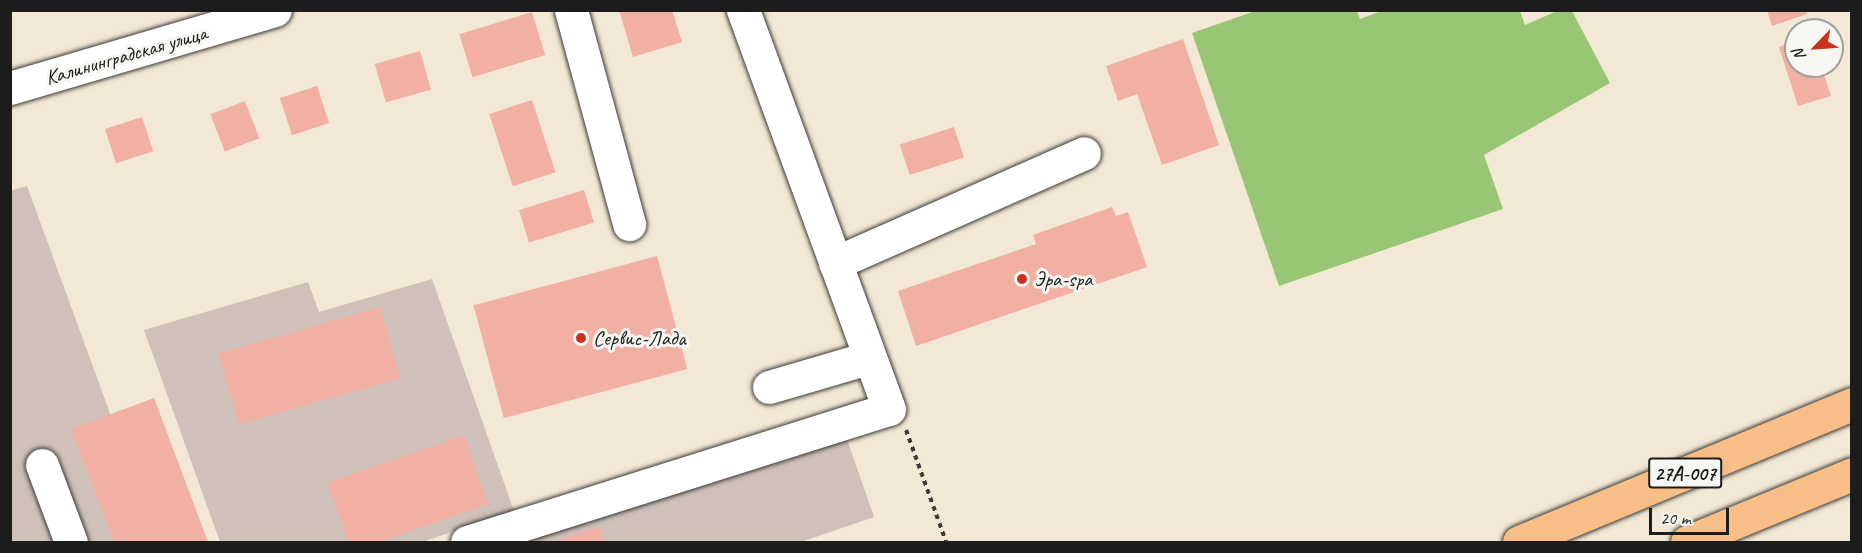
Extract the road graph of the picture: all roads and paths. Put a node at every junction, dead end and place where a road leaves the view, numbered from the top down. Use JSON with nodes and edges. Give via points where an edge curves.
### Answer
{"nodes":[{"id":1,"x":275,"y":10,"type":"edge"},
{"id":2,"x":571,"y":10,"type":"edge"},
{"id":3,"x":743,"y":10,"type":"edge"},
{"id":4,"x":10,"y":88,"type":"edge"},
{"id":5,"x":1084,"y":153,"type":"dead end"},
{"id":6,"x":629,"y":224,"type":"dead end"},
{"id":7,"x":835,"y":263,"type":"junction"},
{"id":8,"x":868,"y":358,"type":"junction"},
{"id":9,"x":769,"y":387,"type":"dead end"},
{"id":10,"x":1851,"y":404,"type":"edge"},
{"id":11,"x":889,"y":409,"type":"junction"},
{"id":12,"x":42,"y":465,"type":"dead end"},
{"id":13,"x":1851,"y":474,"type":"edge"},
{"id":14,"x":71,"y":543,"type":"edge"},
{"id":15,"x":467,"y":543,"type":"edge"},
{"id":16,"x":946,"y":543,"type":"edge"},
{"id":17,"x":1519,"y":543,"type":"edge"},
{"id":18,"x":1687,"y":543,"type":"edge"}],
"edges":[{"from":1,"to":4,"type":"street","name":"Калининградская улица"},
{"from":2,"to":6,"type":"street"},
{"from":3,"to":7,"type":"street"},
{"from":5,"to":7,"type":"street"},
{"from":7,"to":8,"type":"street"},
{"from":8,"to":9,"type":"street"},
{"from":8,"to":11,"type":"street"},
{"from":10,"to":17,"type":"highway","number":"27А-007"},
{"from":11,"to":15,"type":"street"},
{"from":11,"to":16,"type":"path","via":[[905,426]]},
{"from":12,"to":14,"type":"street"},
{"from":13,"to":18,"type":"highway"}]}
